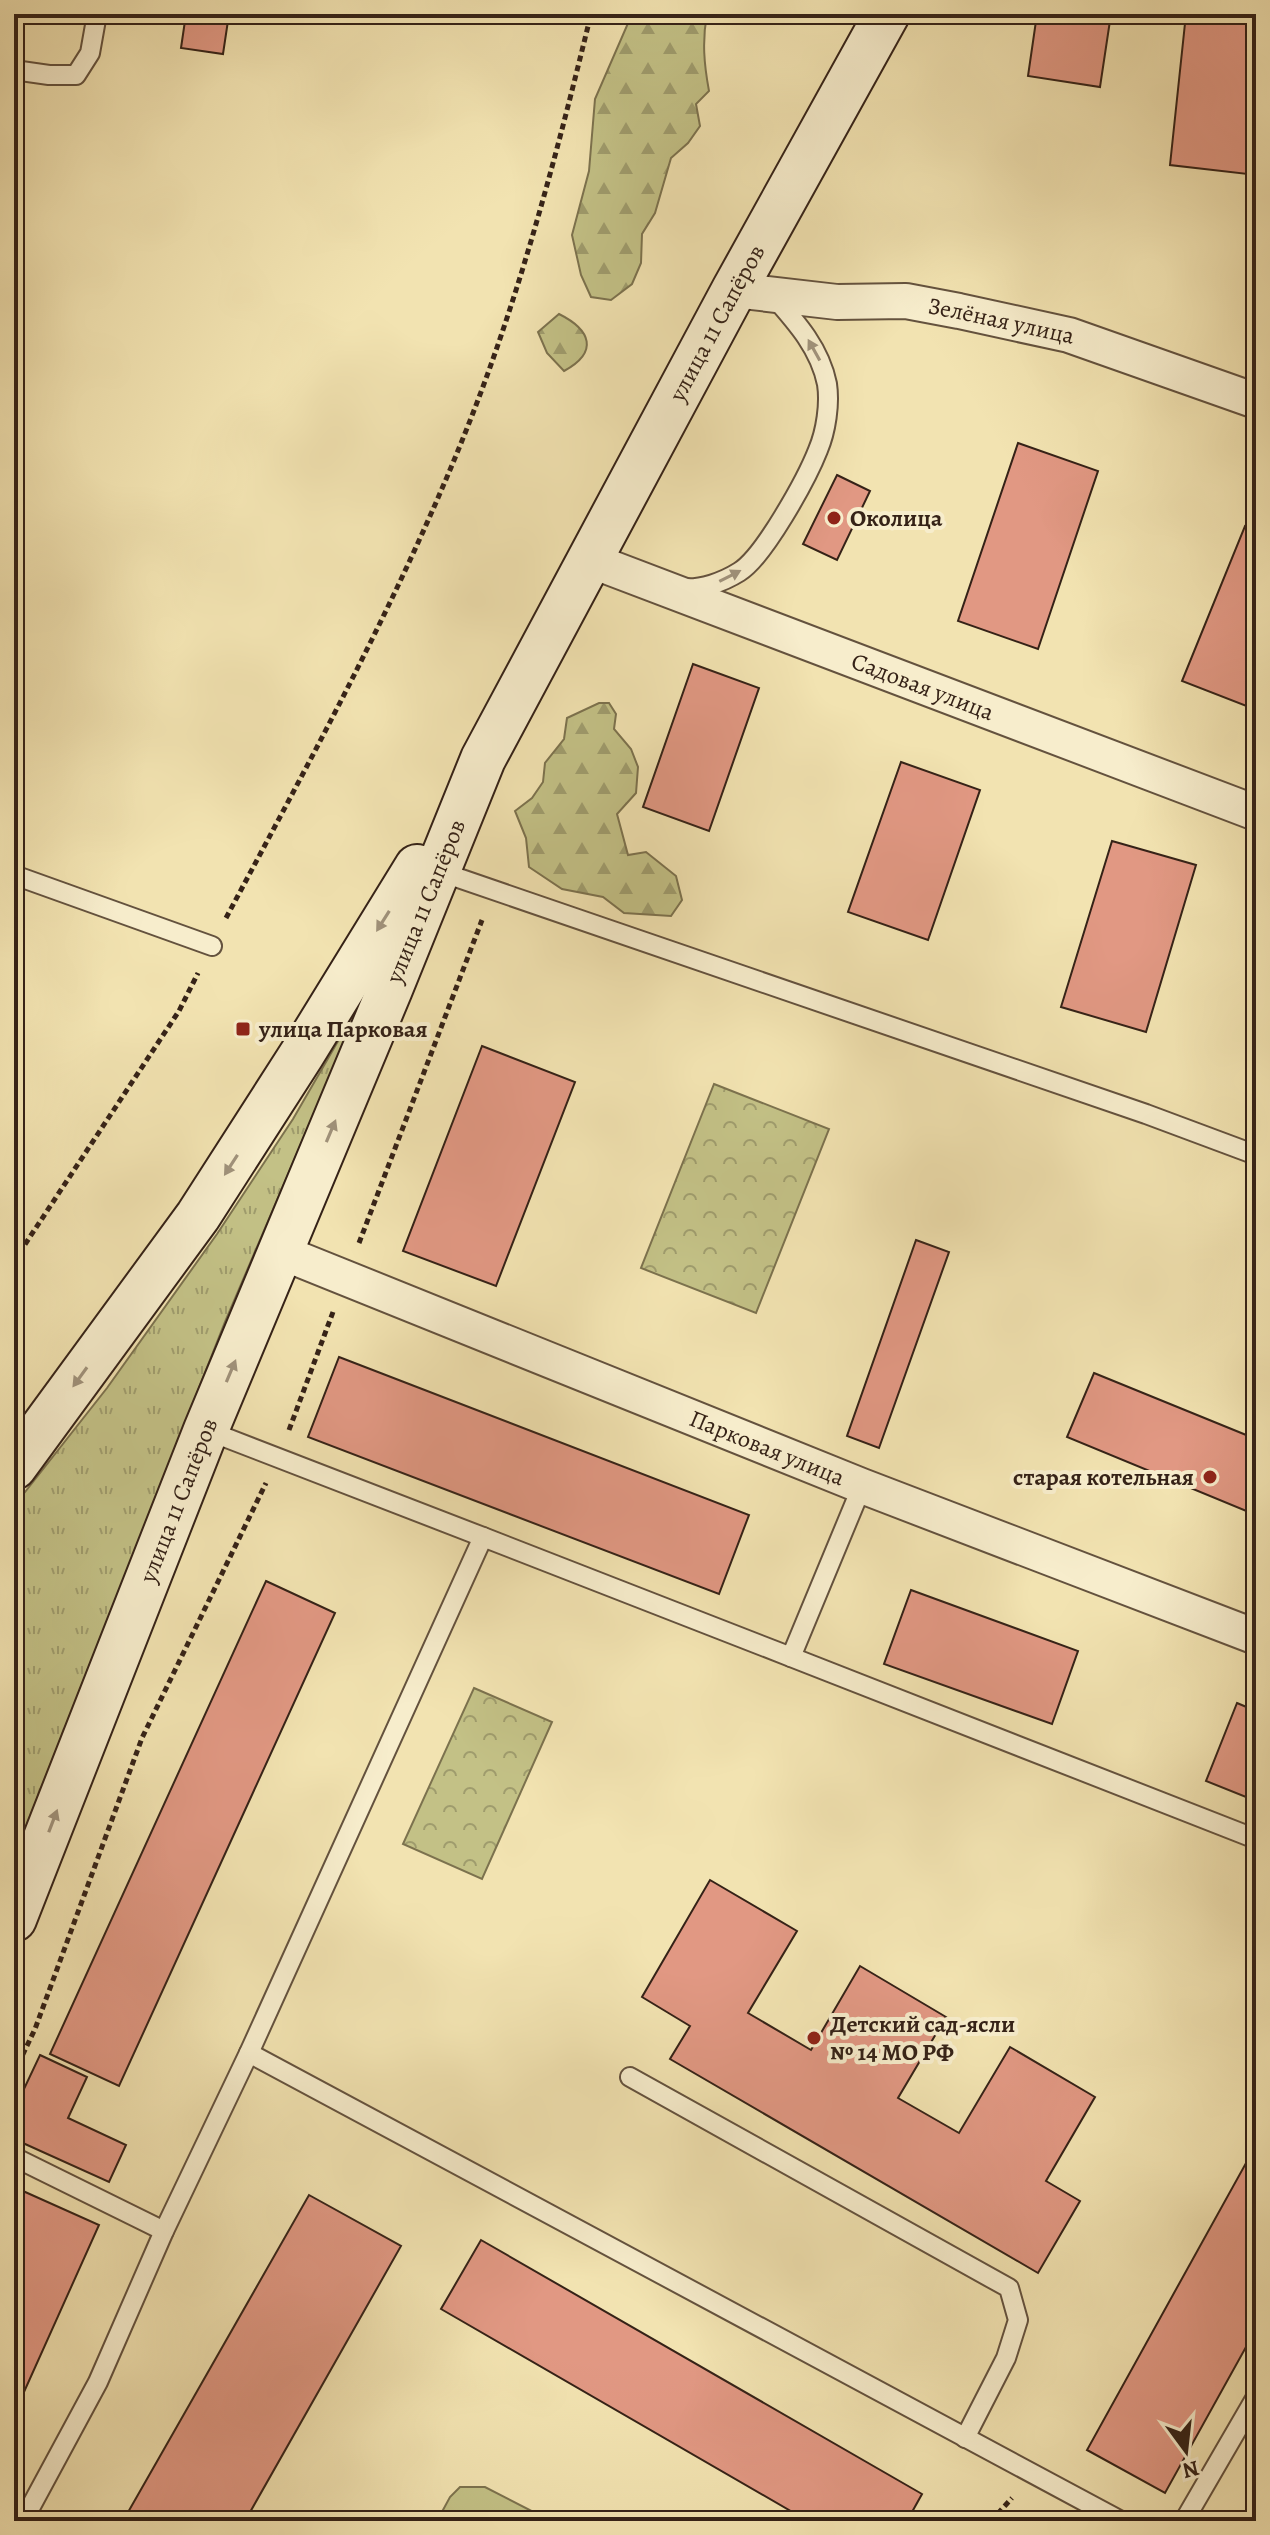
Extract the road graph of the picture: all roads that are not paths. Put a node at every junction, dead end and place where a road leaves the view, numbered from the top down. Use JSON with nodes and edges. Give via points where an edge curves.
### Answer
{"nodes":[{"id":1,"x":97,"y":14,"type":"edge"},
{"id":2,"x":887,"y":14,"type":"edge"},
{"id":3,"x":14,"y":70,"type":"edge"},
{"id":4,"x":754,"y":293,"type":"junction"},
{"id":5,"x":1256,"y":401,"type":"edge"},
{"id":6,"x":590,"y":560,"type":"junction"},
{"id":7,"x":655,"y":585,"type":"junction"},
{"id":8,"x":483,"y":759,"type":"junction"},
{"id":9,"x":1256,"y":813,"type":"edge"},
{"id":10,"x":438,"y":871,"type":"junction"},
{"id":11,"x":14,"y":875,"type":"edge"},
{"id":12,"x":212,"y":946,"type":"road end"},
{"id":13,"x":1256,"y":1155,"type":"edge"},
{"id":14,"x":281,"y":1252,"type":"junction"},
{"id":15,"x":206,"y":1430,"type":"junction"},
{"id":16,"x":14,"y":1467,"type":"edge"},
{"id":17,"x":862,"y":1486,"type":"junction"},
{"id":18,"x":483,"y":1537,"type":"junction"},
{"id":19,"x":1256,"y":1637,"type":"edge"},
{"id":20,"x":791,"y":1657,"type":"junction"},
{"id":21,"x":1256,"y":1839,"type":"edge"},
{"id":22,"x":14,"y":1919,"type":"edge"},
{"id":23,"x":249,"y":2053,"type":"junction"},
{"id":24,"x":630,"y":2077,"type":"dead end"},
{"id":25,"x":14,"y":2157,"type":"edge"},
{"id":26,"x":164,"y":2231,"type":"junction"},
{"id":27,"x":1256,"y":2397,"type":"edge"},
{"id":28,"x":965,"y":2438,"type":"junction"},
{"id":29,"x":23,"y":2521,"type":"edge"},
{"id":30,"x":1121,"y":2521,"type":"edge"},
{"id":31,"x":1184,"y":2521,"type":"edge"}],
"edges":[{"from":1,"to":3,"type":"lane","via":[[90,53],[76,75]]},
{"from":2,"to":4,"type":"main road","name":"улица 11 Сапёров"},
{"from":4,"to":5,"type":"street","name":"Зелёная улица","via":[[837,302],[906,301],[1053,331]]},
{"from":4,"to":6,"type":"main road","name":"улица 11 Сапёров"},
{"from":7,"to":4,"type":"lane","one_way":true,"via":[[714,584],[742,571],[765,545],[819,449],[827,419],[820,359],[804,333]]},
{"from":6,"to":7,"type":"street","name":"Садовая улица"},
{"from":6,"to":8,"type":"main road","name":"улица 11 Сапёров"},
{"from":7,"to":9,"type":"street","name":"Садовая улица"},
{"from":8,"to":10,"type":"main road","name":"улица 11 Сапёров"},
{"from":8,"to":16,"type":"main road","one_way":true,"via":[[198,1216]]},
{"from":10,"to":13,"type":"lane"},
{"from":14,"to":10,"type":"main road","name":"улица 11 Сапёров","one_way":true},
{"from":11,"to":12,"type":"lane"},
{"from":15,"to":14,"type":"main road","name":"улица 11 Сапёров","one_way":true},
{"from":14,"to":17,"type":"street","name":"Парковая улица"},
{"from":15,"to":18,"type":"lane"},
{"from":22,"to":15,"type":"main road","name":"улица 11 Сапёров","one_way":true},
{"from":17,"to":19,"type":"street","name":"Парковая улица"},
{"from":17,"to":20,"type":"lane"},
{"from":18,"to":20,"type":"lane"},
{"from":18,"to":23,"type":"lane"},
{"from":20,"to":21,"type":"lane"},
{"from":23,"to":26,"type":"lane"},
{"from":23,"to":28,"type":"lane"},
{"from":24,"to":28,"type":"lane","via":[[1009,2288],[1018,2320],[1006,2358]]},
{"from":25,"to":26,"type":"lane"},
{"from":26,"to":29,"type":"lane","via":[[98,2382]]},
{"from":27,"to":31,"type":"lane"},
{"from":28,"to":30,"type":"lane"}]}
